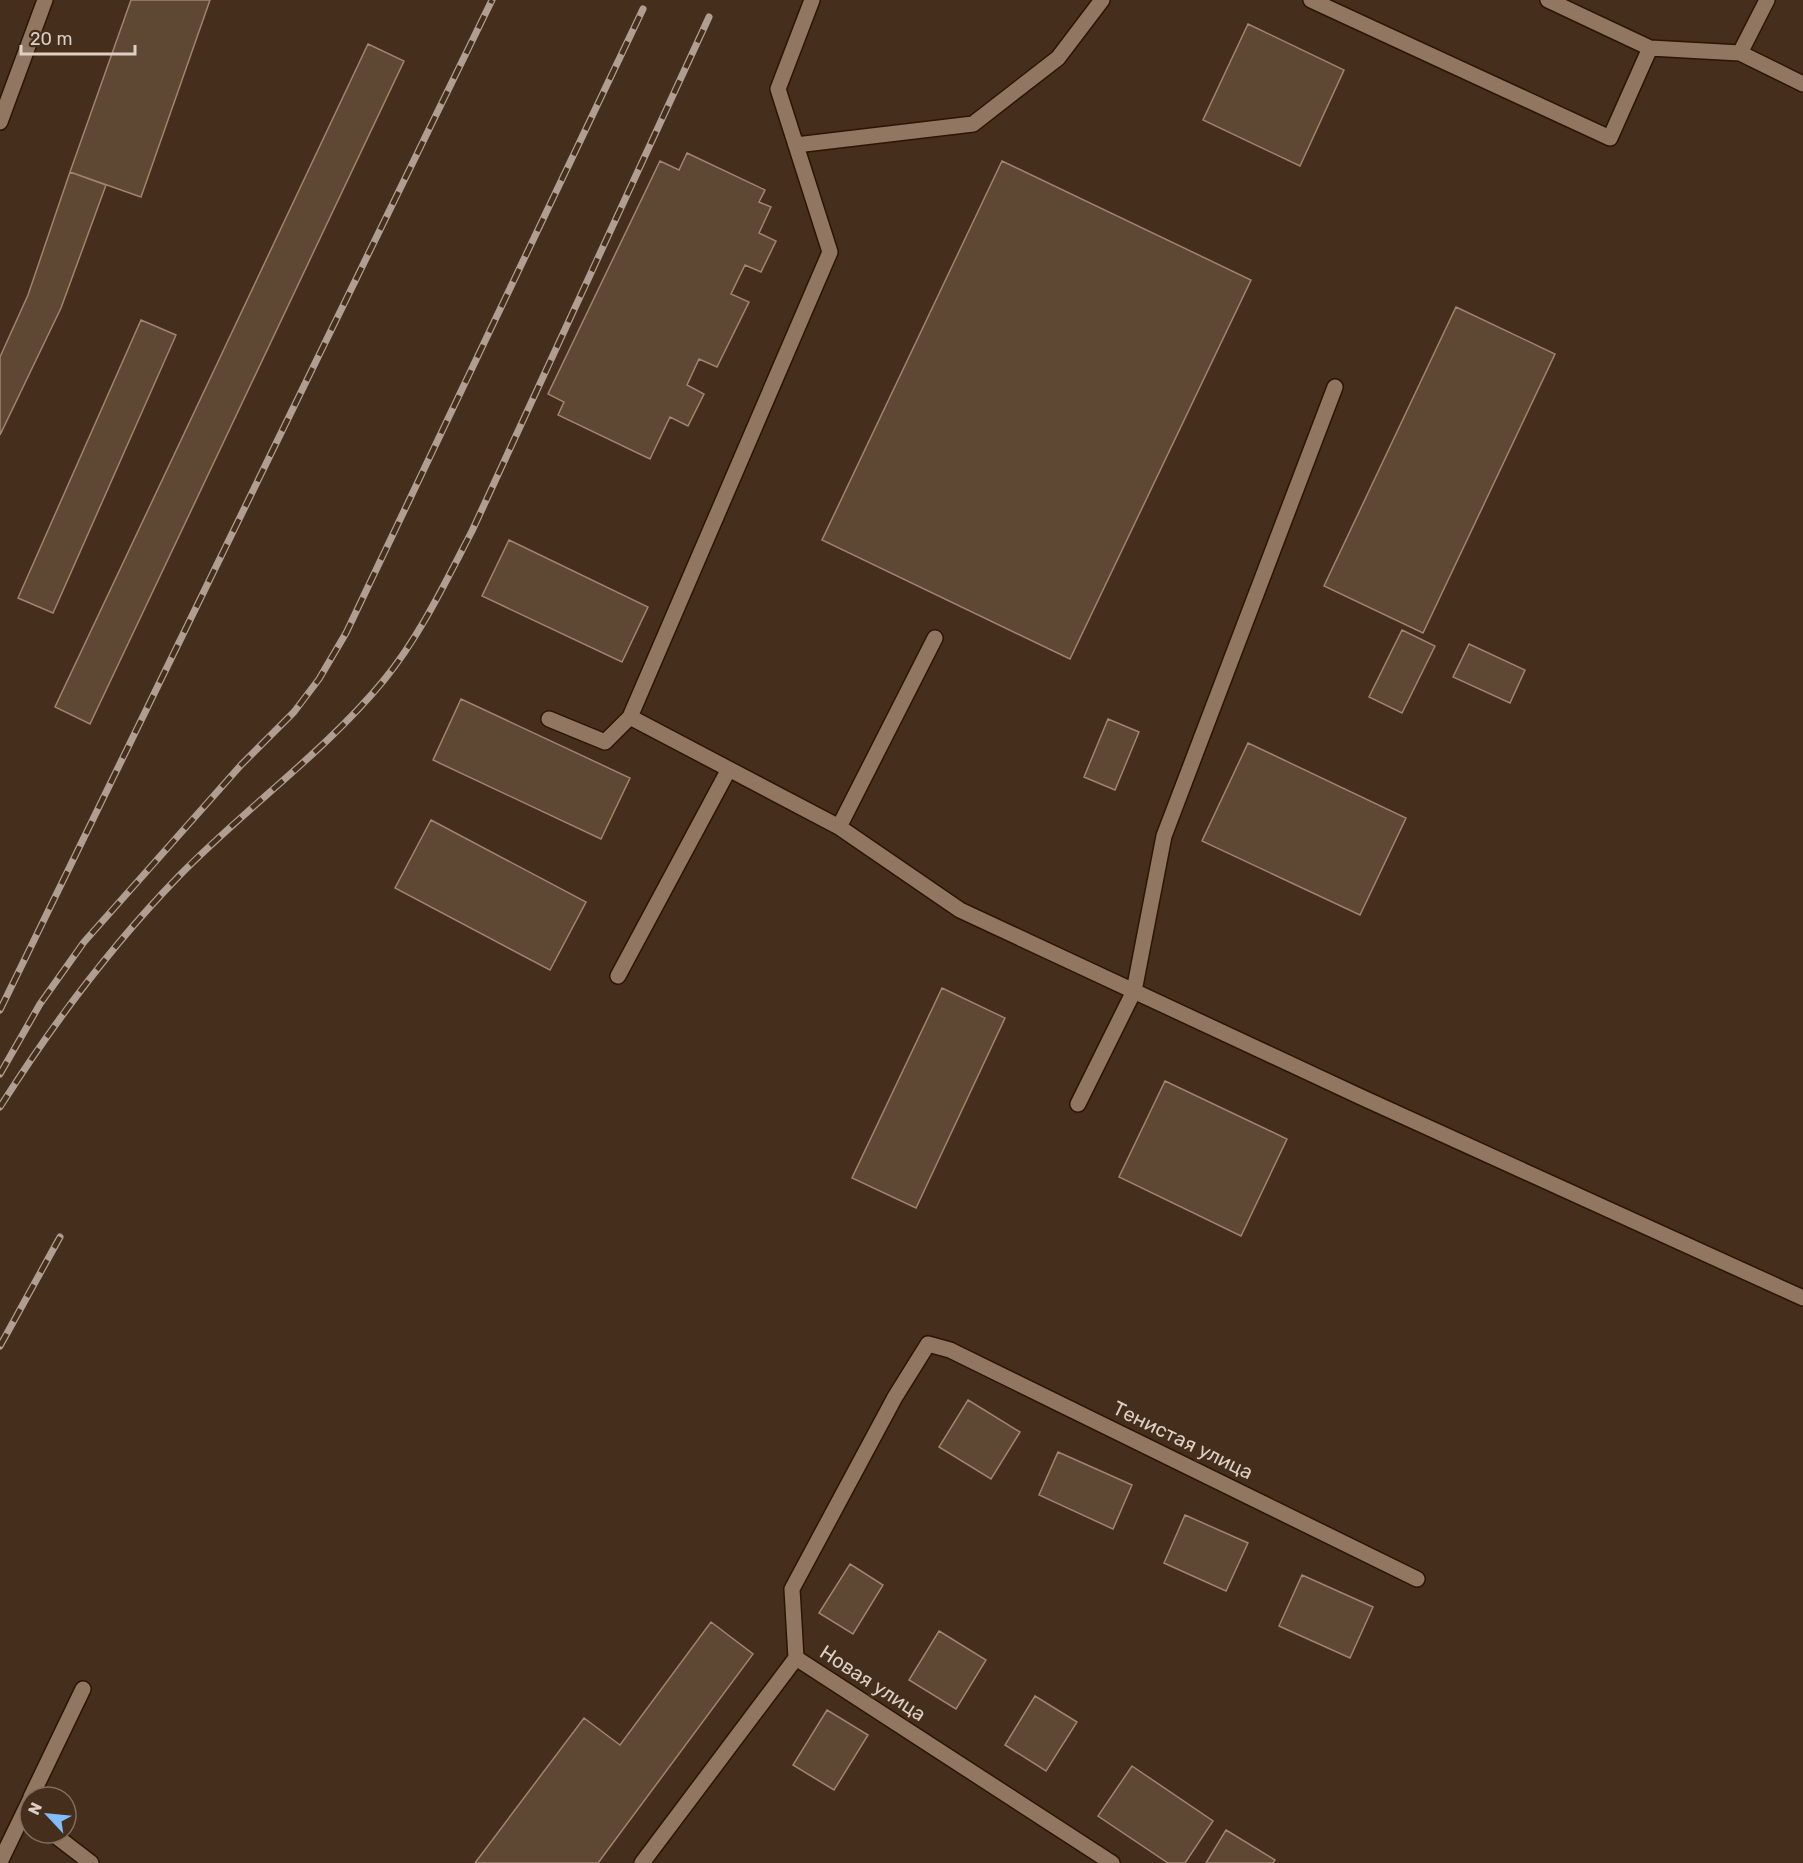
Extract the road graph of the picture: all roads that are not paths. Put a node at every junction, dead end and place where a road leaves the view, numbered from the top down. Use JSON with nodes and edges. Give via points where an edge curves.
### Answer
{"nodes":[{"id":1,"x":45,"y":0,"type":"edge"},
{"id":2,"x":812,"y":0,"type":"edge"},
{"id":3,"x":1102,"y":0,"type":"edge"},
{"id":4,"x":1311,"y":0,"type":"edge"},
{"id":5,"x":1548,"y":0,"type":"edge"},
{"id":6,"x":1767,"y":0,"type":"edge"},
{"id":7,"x":1650,"y":48,"type":"junction"},
{"id":8,"x":1740,"y":52,"type":"junction"},
{"id":9,"x":1803,"y":84,"type":"edge"},
{"id":10,"x":0,"y":122,"type":"edge"},
{"id":11,"x":796,"y":145,"type":"junction"},
{"id":12,"x":1335,"y":387,"type":"dead end"},
{"id":13,"x":936,"y":638,"type":"dead end"},
{"id":14,"x":630,"y":717,"type":"junction"},
{"id":15,"x":549,"y":719,"type":"dead end"},
{"id":16,"x":729,"y":769,"type":"junction"},
{"id":17,"x":839,"y":827,"type":"junction"},
{"id":18,"x":618,"y":976,"type":"dead end"},
{"id":19,"x":1134,"y":992,"type":"junction"},
{"id":20,"x":1078,"y":1104,"type":"dead end"},
{"id":21,"x":1803,"y":1298,"type":"edge"},
{"id":22,"x":1418,"y":1579,"type":"dead end"},
{"id":23,"x":796,"y":1659,"type":"junction"},
{"id":24,"x":83,"y":1689,"type":"dead end"},
{"id":25,"x":39,"y":1785,"type":"edge"},
{"id":26,"x":18,"y":1827,"type":"edge"},
{"id":27,"x":68,"y":1845,"type":"edge"},
{"id":28,"x":0,"y":1862,"type":"edge"},
{"id":29,"x":91,"y":1863,"type":"edge"},
{"id":30,"x":642,"y":1863,"type":"edge"},
{"id":31,"x":1112,"y":1863,"type":"edge"}],
"edges":[{"from":1,"to":10,"type":"street"},
{"from":2,"to":11,"type":"street","via":[[778,89]]},
{"from":3,"to":11,"type":"street","via":[[1058,58],[973,124]]},
{"from":4,"to":7,"type":"street","via":[[1610,138]]},
{"from":5,"to":7,"type":"street"},
{"from":6,"to":8,"type":"street"},
{"from":7,"to":8,"type":"street"},
{"from":8,"to":9,"type":"street"},
{"from":11,"to":14,"type":"street","via":[[830,252]]},
{"from":12,"to":19,"type":"street","via":[[1164,836]]},
{"from":13,"to":17,"type":"street"},
{"from":14,"to":15,"type":"street","via":[[605,742]]},
{"from":14,"to":16,"type":"street"},
{"from":16,"to":17,"type":"street"},
{"from":16,"to":18,"type":"street"},
{"from":17,"to":19,"type":"street","via":[[960,910]]},
{"from":19,"to":20,"type":"street"},
{"from":19,"to":21,"type":"street"},
{"from":22,"to":23,"type":"street","name":"Тенистая улица","via":[[951,1350],[928,1344],[895,1397],[792,1588]]},
{"from":23,"to":30,"type":"street","name":"Новая улица"},
{"from":23,"to":31,"type":"street","name":"Новая улица"},
{"from":24,"to":25,"type":"street"},
{"from":26,"to":28,"type":"street"},
{"from":27,"to":29,"type":"street"}]}
